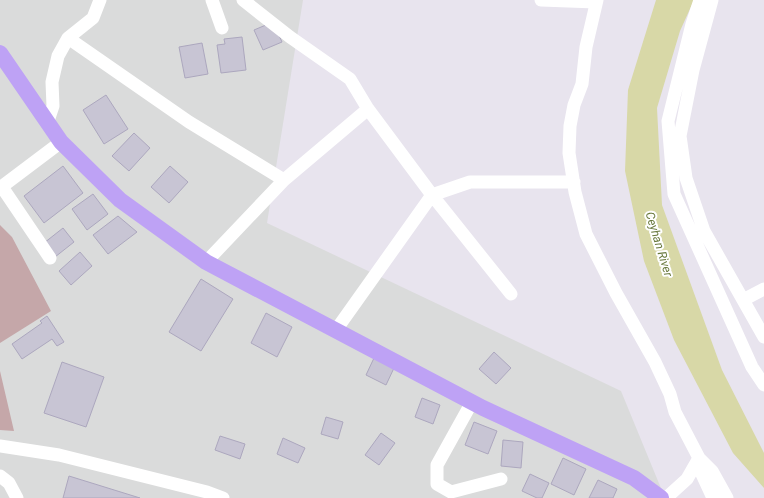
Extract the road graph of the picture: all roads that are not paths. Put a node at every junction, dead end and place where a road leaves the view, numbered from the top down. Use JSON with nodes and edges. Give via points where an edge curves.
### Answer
{"nodes":[{"id":1,"x":100,"y":0,"type":"edge"},
{"id":2,"x":212,"y":0,"type":"edge"},
{"id":3,"x":243,"y":0,"type":"edge"},
{"id":4,"x":541,"y":0,"type":"edge"},
{"id":5,"x":700,"y":0,"type":"edge"},
{"id":6,"x":712,"y":0,"type":"edge"},
{"id":7,"x":596,"y":1,"type":"edge"},
{"id":8,"x":222,"y":28,"type":"dead end"},
{"id":9,"x":68,"y":38,"type":"junction"},
{"id":10,"x":0,"y":53,"type":"edge"},
{"id":11,"x":368,"y":109,"type":"junction"},
{"id":12,"x":48,"y":122,"type":"junction"},
{"id":13,"x":61,"y":142,"type":"junction"},
{"id":14,"x":284,"y":180,"type":"junction"},
{"id":15,"x":574,"y":182,"type":"junction"},
{"id":16,"x":1,"y":188,"type":"edge"},
{"id":17,"x":432,"y":195,"type":"junction"},
{"id":18,"x":50,"y":258,"type":"dead end"},
{"id":19,"x":206,"y":262,"type":"junction"},
{"id":20,"x":764,"y":289,"type":"edge"},
{"id":21,"x":511,"y":294,"type":"dead end"},
{"id":22,"x":743,"y":300,"type":"junction"},
{"id":23,"x":336,"y":330,"type":"junction"},
{"id":24,"x":764,"y":337,"type":"edge"},
{"id":25,"x":764,"y":385,"type":"edge"},
{"id":26,"x":472,"y":402,"type":"junction"},
{"id":27,"x":0,"y":446,"type":"edge"},
{"id":28,"x":699,"y":458,"type":"junction"},
{"id":29,"x":0,"y":476,"type":"edge"},
{"id":30,"x":500,"y":479,"type":"dead end"},
{"id":31,"x":207,"y":495,"type":"edge"},
{"id":32,"x":17,"y":498,"type":"edge"},
{"id":33,"x":223,"y":498,"type":"edge"},
{"id":34,"x":661,"y":498,"type":"edge"},
{"id":35,"x":666,"y":498,"type":"edge"},
{"id":36,"x":713,"y":498,"type":"edge"},
{"id":37,"x":728,"y":498,"type":"edge"}],
"edges":[{"from":1,"to":9,"type":"street","via":[[93,18]]},
{"from":2,"to":8,"type":"street"},
{"from":3,"to":11,"type":"street","via":[[350,79]]},
{"from":4,"to":7,"type":"street"},
{"from":5,"to":25,"type":"street","via":[[668,121],[674,194],[752,367]]},
{"from":6,"to":22,"type":"street","via":[[693,70],[680,136],[686,178],[704,231]]},
{"from":7,"to":15,"type":"street","via":[[586,47],[582,84],[570,126],[569,153]]},
{"from":9,"to":12,"type":"street","via":[[58,56],[52,82],[53,106]]},
{"from":9,"to":14,"type":"street","via":[[189,122]]},
{"from":10,"to":12,"type":"main road"},
{"from":11,"to":14,"type":"street"},
{"from":11,"to":17,"type":"street"},
{"from":12,"to":13,"type":"main road"},
{"from":13,"to":16,"type":"street"},
{"from":13,"to":19,"type":"main road","via":[[120,200]]},
{"from":14,"to":19,"type":"street"},
{"from":15,"to":17,"type":"street","via":[[470,182]]},
{"from":15,"to":28,"type":"street","via":[[586,234],[655,362]]},
{"from":16,"to":18,"type":"street"},
{"from":17,"to":21,"type":"street"},
{"from":17,"to":23,"type":"street"},
{"from":19,"to":23,"type":"main road"},
{"from":20,"to":22,"type":"street"},
{"from":22,"to":24,"type":"street"},
{"from":23,"to":26,"type":"main road"},
{"from":26,"to":30,"type":"street","via":[[437,465],[437,484],[451,492]]},
{"from":26,"to":34,"type":"main road","via":[[634,478]]},
{"from":27,"to":31,"type":"street","via":[[60,455]]},
{"from":28,"to":35,"type":"street","via":[[687,479]]},
{"from":28,"to":36,"type":"street","via":[[701,472]]},
{"from":28,"to":37,"type":"street","via":[[712,471]]},
{"from":29,"to":32,"type":"street","via":[[9,483]]},
{"from":31,"to":33,"type":"street"}]}
